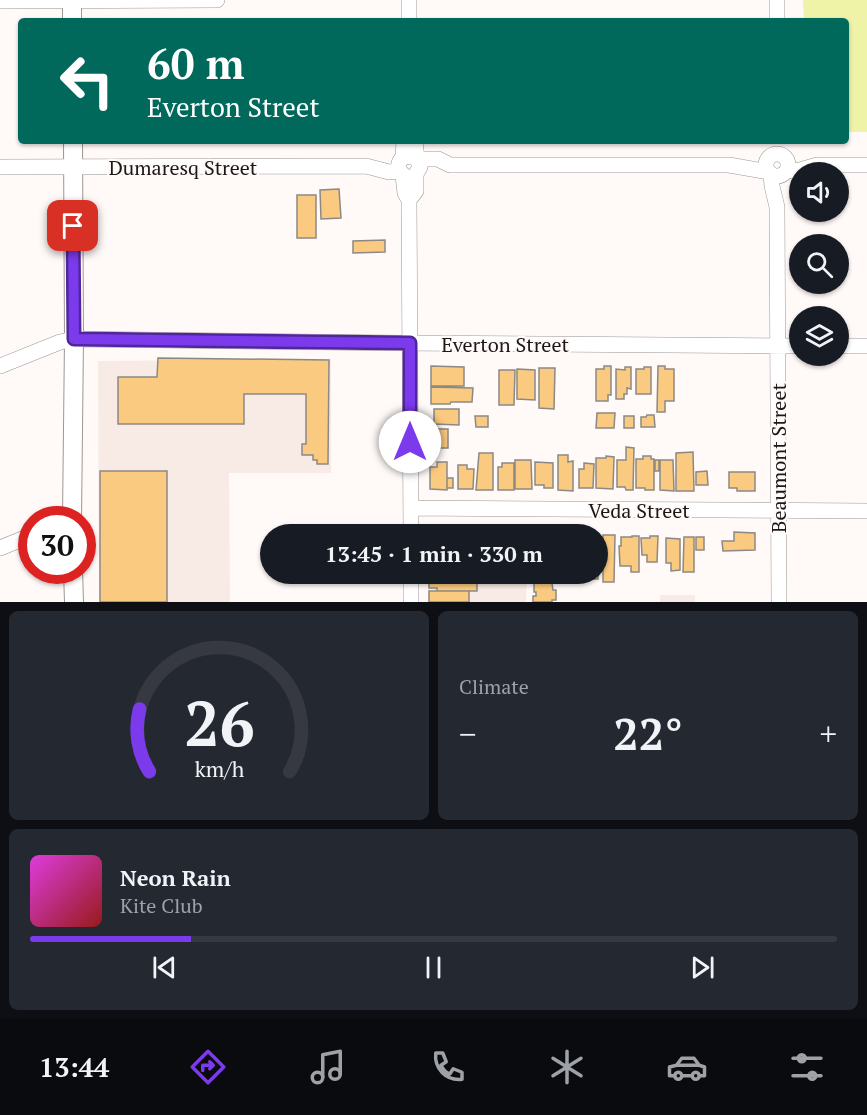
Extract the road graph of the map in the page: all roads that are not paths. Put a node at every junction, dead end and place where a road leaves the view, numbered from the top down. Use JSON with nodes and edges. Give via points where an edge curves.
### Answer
{"nodes":[{"id":1,"x":218,"y":0,"type":"edge"},
{"id":2,"x":409,"y":0,"type":"edge"},
{"id":3,"x":777,"y":0,"type":"edge"},
{"id":4,"x":0,"y":1,"type":"edge"},
{"id":5,"x":72,"y":1,"type":"edge"},
{"id":6,"x":72,"y":18,"type":"edge"},
{"id":7,"x":409,"y":18,"type":"edge"},
{"id":8,"x":777,"y":18,"type":"edge"},
{"id":9,"x":73,"y":144,"type":"edge"},
{"id":10,"x":405,"y":144,"type":"edge"},
{"id":11,"x":415,"y":144,"type":"edge"},
{"id":12,"x":778,"y":160,"type":"edge"},
{"id":13,"x":867,"y":165,"type":"edge"},
{"id":14,"x":410,"y":166,"type":"junction"},
{"id":15,"x":0,"y":167,"type":"edge"},
{"id":16,"x":73,"y":167,"type":"junction"},
{"id":17,"x":74,"y":339,"type":"junction"},
{"id":18,"x":410,"y":343,"type":"junction"},
{"id":19,"x":777,"y":346,"type":"junction"},
{"id":20,"x":789,"y":346,"type":"edge"},
{"id":21,"x":849,"y":346,"type":"edge"},
{"id":22,"x":867,"y":346,"type":"edge"},
{"id":23,"x":0,"y":366,"type":"edge"},
{"id":24,"x":71,"y":506,"type":"edge"},
{"id":25,"x":411,"y":508,"type":"junction"},
{"id":26,"x":778,"y":511,"type":"junction"},
{"id":27,"x":867,"y":511,"type":"edge"},
{"id":28,"x":411,"y":524,"type":"edge"},
{"id":29,"x":18,"y":541,"type":"edge"},
{"id":30,"x":0,"y":548,"type":"edge"},
{"id":31,"x":73,"y":584,"type":"edge"},
{"id":32,"x":411,"y":584,"type":"edge"},
{"id":33,"x":74,"y":602,"type":"edge"},
{"id":34,"x":411,"y":602,"type":"edge"},
{"id":35,"x":779,"y":602,"type":"edge"}],
"edges":[{"from":1,"to":5,"type":"street"},
{"from":2,"to":7,"type":"street"},
{"from":3,"to":8,"type":"street"},
{"from":4,"to":5,"type":"street"},
{"from":5,"to":6,"type":"main road"},
{"from":9,"to":16,"type":"main road"},
{"from":10,"to":14,"type":"street"},
{"from":11,"to":14,"type":"street"},
{"from":12,"to":13,"type":"street","name":"Dumaresq Street"},
{"from":12,"to":14,"type":"street","name":"Dumaresq Street","via":[[729,165],[450,165],[439,170]]},
{"from":12,"to":19,"type":"street","name":"Beaumont Street","via":[[782,192],[777,207]]},
{"from":14,"to":16,"type":"street","name":"Dumaresq Street","via":[[389,172],[366,166]]},
{"from":14,"to":18,"type":"street","via":[[416,191],[409,200]]},
{"from":15,"to":16,"type":"street","name":"Dumaresq Street"},
{"from":16,"to":17,"type":"main road"},
{"from":17,"to":18,"type":"street","name":"Everton Street"},
{"from":17,"to":23,"type":"street","name":"Everton Street"},
{"from":17,"to":24,"type":"main road"},
{"from":18,"to":19,"type":"street","name":"Everton Street"},
{"from":18,"to":25,"type":"street"},
{"from":19,"to":20,"type":"street","name":"Everton Street"},
{"from":19,"to":26,"type":"street","name":"Beaumont Street"},
{"from":21,"to":22,"type":"street"},
{"from":25,"to":26,"type":"street","name":"Veda Street"},
{"from":25,"to":28,"type":"street"},
{"from":26,"to":27,"type":"street","name":"Veda Street"},
{"from":26,"to":35,"type":"street","name":"Beaumont Street"},
{"from":29,"to":30,"type":"street"},
{"from":31,"to":33,"type":"main road"},
{"from":32,"to":34,"type":"street"}]}
